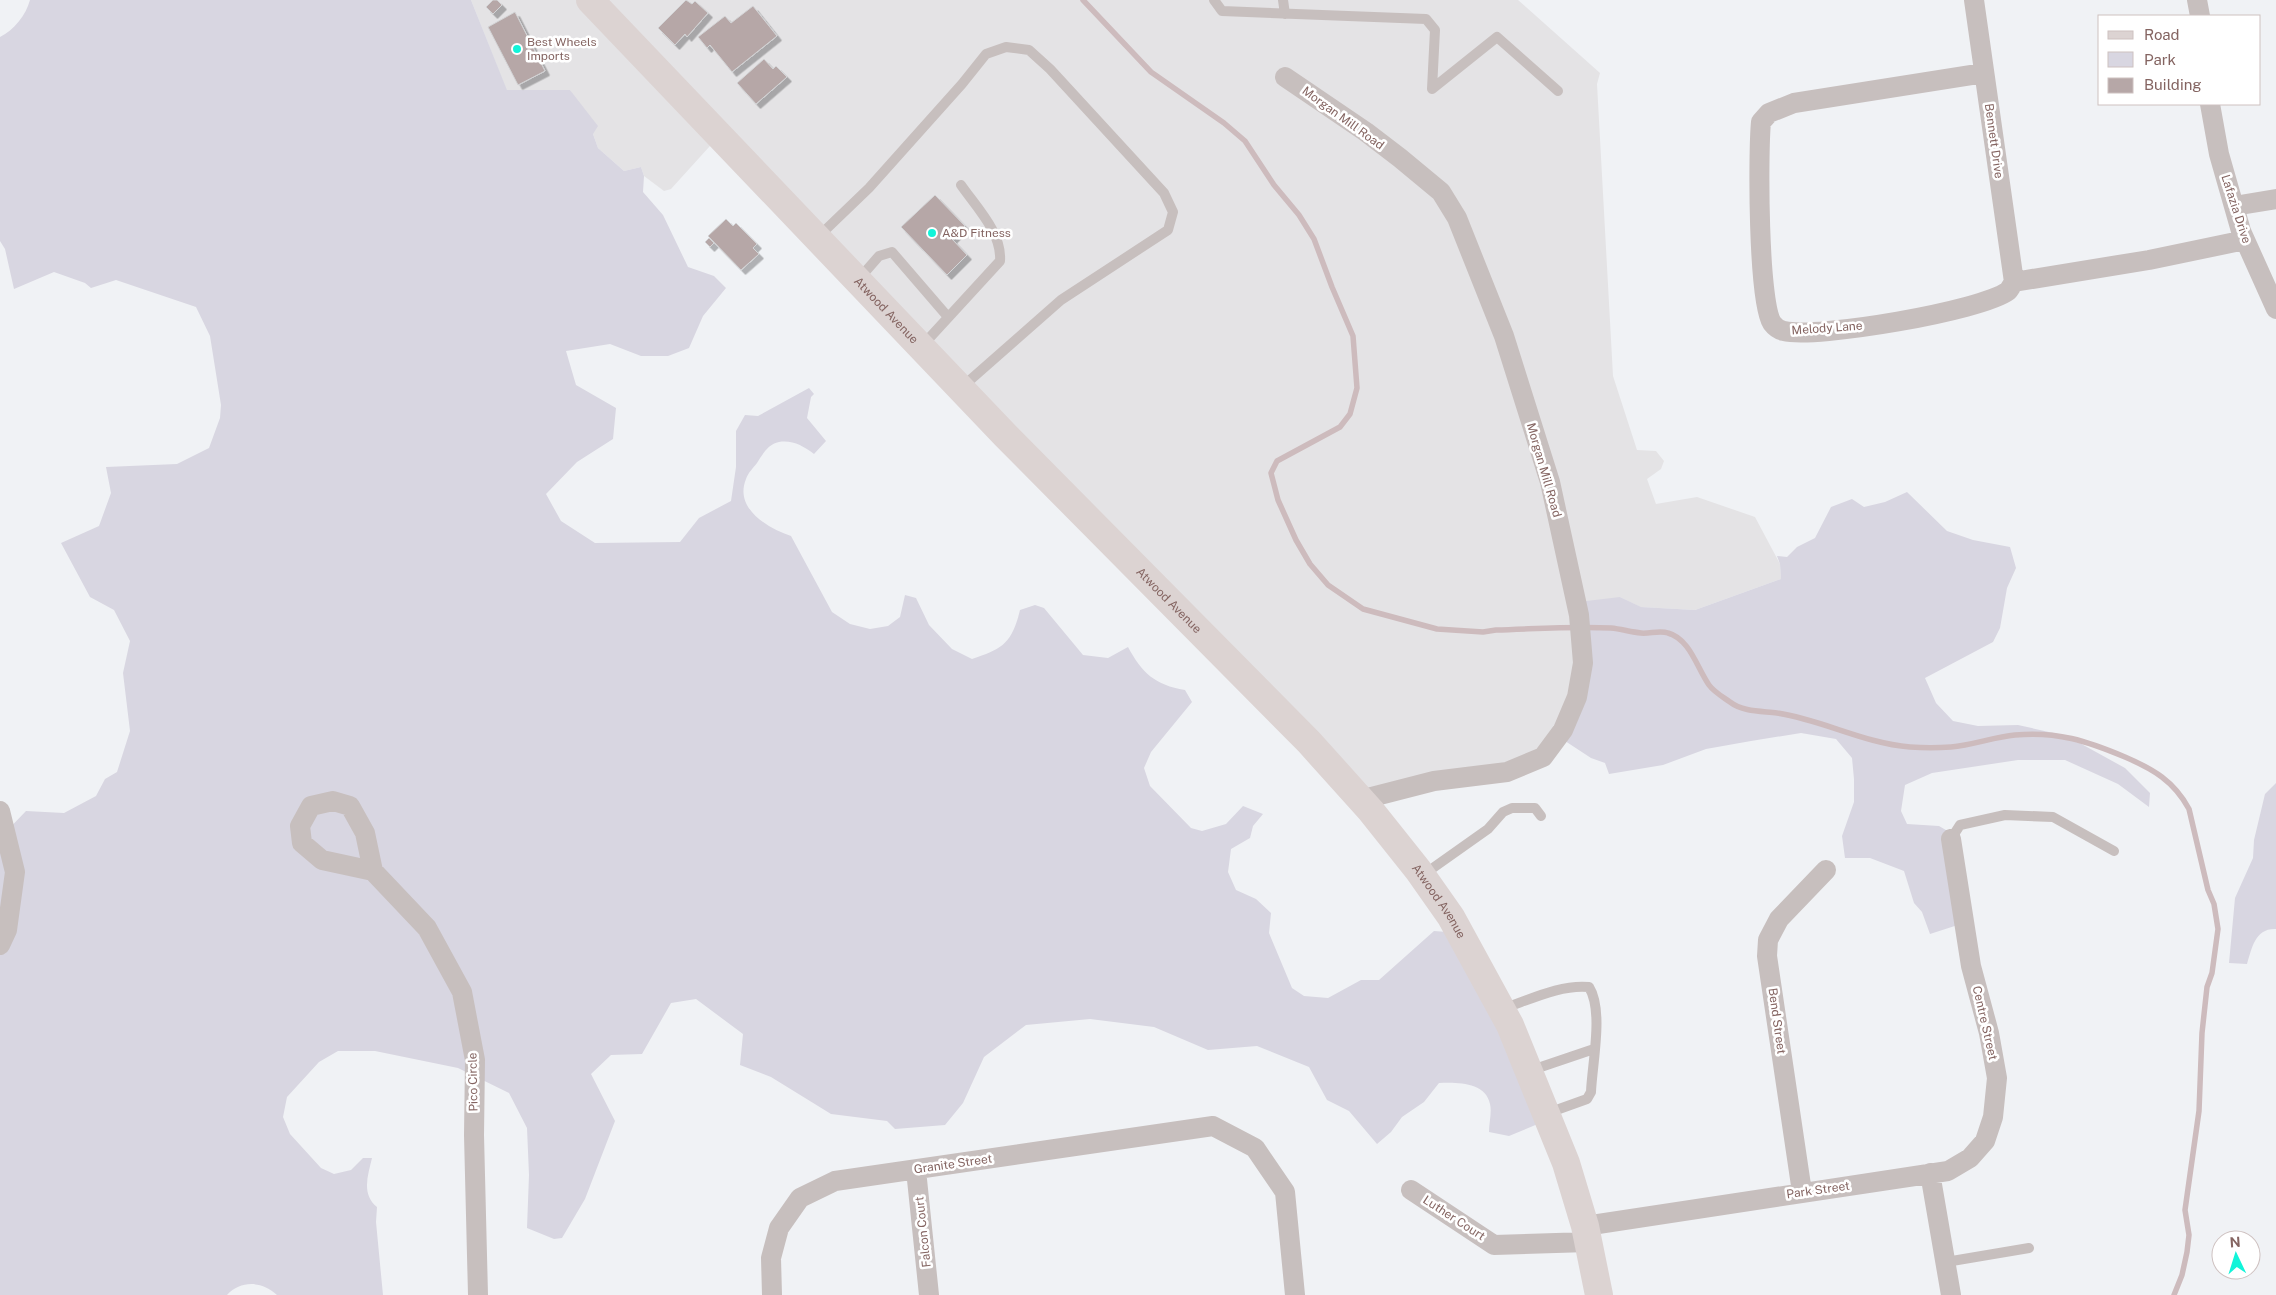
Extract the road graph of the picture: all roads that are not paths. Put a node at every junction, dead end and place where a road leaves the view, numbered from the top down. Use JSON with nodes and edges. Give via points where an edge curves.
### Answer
{"nodes":[{"id":1,"x":590,"y":0,"type":"edge"},
{"id":2,"x":1214,"y":0,"type":"edge"},
{"id":3,"x":1226,"y":0,"type":"edge"},
{"id":4,"x":1283,"y":0,"type":"edge"},
{"id":5,"x":1974,"y":0,"type":"edge"},
{"id":6,"x":2197,"y":0,"type":"edge"},
{"id":7,"x":1222,"y":11,"type":"junction"},
{"id":8,"x":1286,"y":14,"type":"junction"},
{"id":9,"x":2200,"y":15,"type":"edge"},
{"id":10,"x":1984,"y":73,"type":"junction"},
{"id":11,"x":1285,"y":77,"type":"dead end"},
{"id":12,"x":1558,"y":91,"type":"dead end"},
{"id":13,"x":2210,"y":105,"type":"edge"},
{"id":14,"x":961,"y":185,"type":"dead end"},
{"id":15,"x":2276,"y":199,"type":"edge"},
{"id":16,"x":2234,"y":206,"type":"junction"},
{"id":17,"x":818,"y":238,"type":"junction"},
{"id":18,"x":2245,"y":240,"type":"junction"},
{"id":19,"x":858,"y":280,"type":"junction"},
{"id":20,"x":2014,"y":282,"type":"junction"},
{"id":21,"x":2276,"y":309,"type":"edge"},
{"id":22,"x":948,"y":317,"type":"junction"},
{"id":23,"x":921,"y":347,"type":"junction"},
{"id":24,"x":960,"y":388,"type":"junction"},
{"id":25,"x":1360,"y":800,"type":"junction"},
{"id":26,"x":0,"y":811,"type":"edge"},
{"id":27,"x":1541,"y":816,"type":"dead end"},
{"id":28,"x":1951,"y":839,"type":"joint"},
{"id":29,"x":2114,"y":851,"type":"dead end"},
{"id":30,"x":1826,"y":870,"type":"dead end"},
{"id":31,"x":373,"y":871,"type":"dead end"},
{"id":32,"x":1422,"y":876,"type":"junction"},
{"id":33,"x":0,"y":944,"type":"edge"},
{"id":34,"x":1501,"y":1009,"type":"junction"},
{"id":35,"x":1594,"y":1049,"type":"junction"},
{"id":36,"x":1528,"y":1071,"type":"junction"},
{"id":37,"x":1546,"y":1114,"type":"junction"},
{"id":38,"x":916,"y":1170,"type":"junction"},
{"id":39,"x":1930,"y":1173,"type":"junction"},
{"id":40,"x":1411,"y":1190,"type":"dead end"},
{"id":41,"x":1802,"y":1192,"type":"junction"},
{"id":42,"x":1586,"y":1234,"type":"junction"},
{"id":43,"x":2029,"y":1248,"type":"dead end"},
{"id":44,"x":1946,"y":1262,"type":"junction"},
{"id":45,"x":478,"y":1295,"type":"edge"},
{"id":46,"x":772,"y":1295,"type":"edge"},
{"id":47,"x":929,"y":1295,"type":"edge"},
{"id":48,"x":1295,"y":1295,"type":"edge"},
{"id":49,"x":1598,"y":1295,"type":"edge"},
{"id":50,"x":1951,"y":1295,"type":"edge"}],
"edges":[{"from":1,"to":17,"type":"main road","name":"Atwood Avenue"},
{"from":2,"to":7,"type":"lane"},
{"from":3,"to":7,"type":"lane"},
{"from":4,"to":8,"type":"lane"},
{"from":5,"to":10,"type":"street","name":"Bennett Drive"},
{"from":6,"to":9,"type":"street"},
{"from":7,"to":8,"type":"lane"},
{"from":8,"to":12,"type":"lane","via":[[1426,19],[1435,30],[1432,89],[1497,36]]},
{"from":10,"to":20,"type":"street","name":"Bennett Drive"},
{"from":10,"to":20,"type":"street","name":"Melody Lane","via":[[1794,103],[1769,113],[1761,122],[1760,134],[1765,293],[1771,321],[1777,328],[1801,332],[1928,316],[1984,301],[2009,291]]},
{"from":11,"to":25,"type":"street","name":"Morgan Mill Road","via":[[1400,158],[1441,192],[1457,218],[1504,336],[1550,482],[1579,615],[1582,663],[1577,697],[1563,730],[1543,757],[1507,772],[1434,781]]},
{"from":13,"to":16,"type":"street","name":"Lafazia Drive","via":[[2219,154]]},
{"from":14,"to":22,"type":"lane","via":[[997,238],[1001,249],[1000,262]]},
{"from":15,"to":16,"type":"street"},
{"from":16,"to":18,"type":"street","name":"Lafazia Drive"},
{"from":17,"to":19,"type":"main road","name":"Atwood Avenue"},
{"from":17,"to":24,"type":"lane","via":[[869,188],[986,54],[1006,47],[1029,50],[1050,69],[1164,193],[1173,212],[1168,230],[1061,300]]},
{"from":18,"to":20,"type":"street","name":"Melody Lane","via":[[2149,260]]},
{"from":18,"to":21,"type":"street","name":"Lafazia Drive"},
{"from":19,"to":22,"type":"lane","via":[[879,256],[892,252]]},
{"from":19,"to":23,"type":"main road","name":"Atwood Avenue"},
{"from":22,"to":23,"type":"lane"},
{"from":23,"to":24,"type":"main road","name":"Atwood Avenue"},
{"from":24,"to":25,"type":"main road","name":"Atwood Avenue","via":[[1309,742]]},
{"from":25,"to":32,"type":"main road","name":"Atwood Avenue"},
{"from":26,"to":33,"type":"street","via":[[15,872],[7,930]]},
{"from":27,"to":32,"type":"lane","via":[[1536,808],[1512,808],[1503,812],[1488,829]]},
{"from":28,"to":29,"type":"lane","via":[[1960,824],[2005,815],[2054,817]]},
{"from":28,"to":39,"type":"street","name":"Centre Street","via":[[1971,966],[1997,1078],[1993,1117],[1985,1141],[1970,1158],[1948,1171]]},
{"from":30,"to":41,"type":"street","name":"Bend Street","via":[[1779,919],[1768,940],[1767,956]]},
{"from":31,"to":45,"type":"street","name":"Pico Circle","via":[[426,928],[462,992],[475,1060]]},
{"from":32,"to":34,"type":"main road","name":"Atwood Avenue","via":[[1451,917]]},
{"from":34,"to":35,"type":"lane","via":[[1561,990],[1589,987],[1595,1010]]},
{"from":34,"to":36,"type":"main road","name":"Atwood Avenue"},
{"from":35,"to":36,"type":"lane"},
{"from":35,"to":37,"type":"lane","via":[[1591,1092],[1587,1099]]},
{"from":36,"to":37,"type":"main road","name":"Atwood Avenue"},
{"from":37,"to":42,"type":"main road","name":"Atwood Avenue","via":[[1566,1163]]},
{"from":38,"to":46,"type":"street","name":"Granite Street","via":[[835,1181],[800,1198],[779,1228],[771,1258]]},
{"from":38,"to":47,"type":"street","name":"Falcon Court"},
{"from":38,"to":48,"type":"street","name":"Granite Street","via":[[1213,1126],[1255,1148],[1285,1192]]},
{"from":39,"to":41,"type":"street","name":"Park Street"},
{"from":39,"to":44,"type":"street"},
{"from":40,"to":42,"type":"street","name":"Luther Court","via":[[1494,1244]]},
{"from":41,"to":42,"type":"street","name":"Park Street"},
{"from":42,"to":49,"type":"main road","name":"Atwood Avenue"},
{"from":43,"to":44,"type":"lane"},
{"from":44,"to":50,"type":"street"}]}
